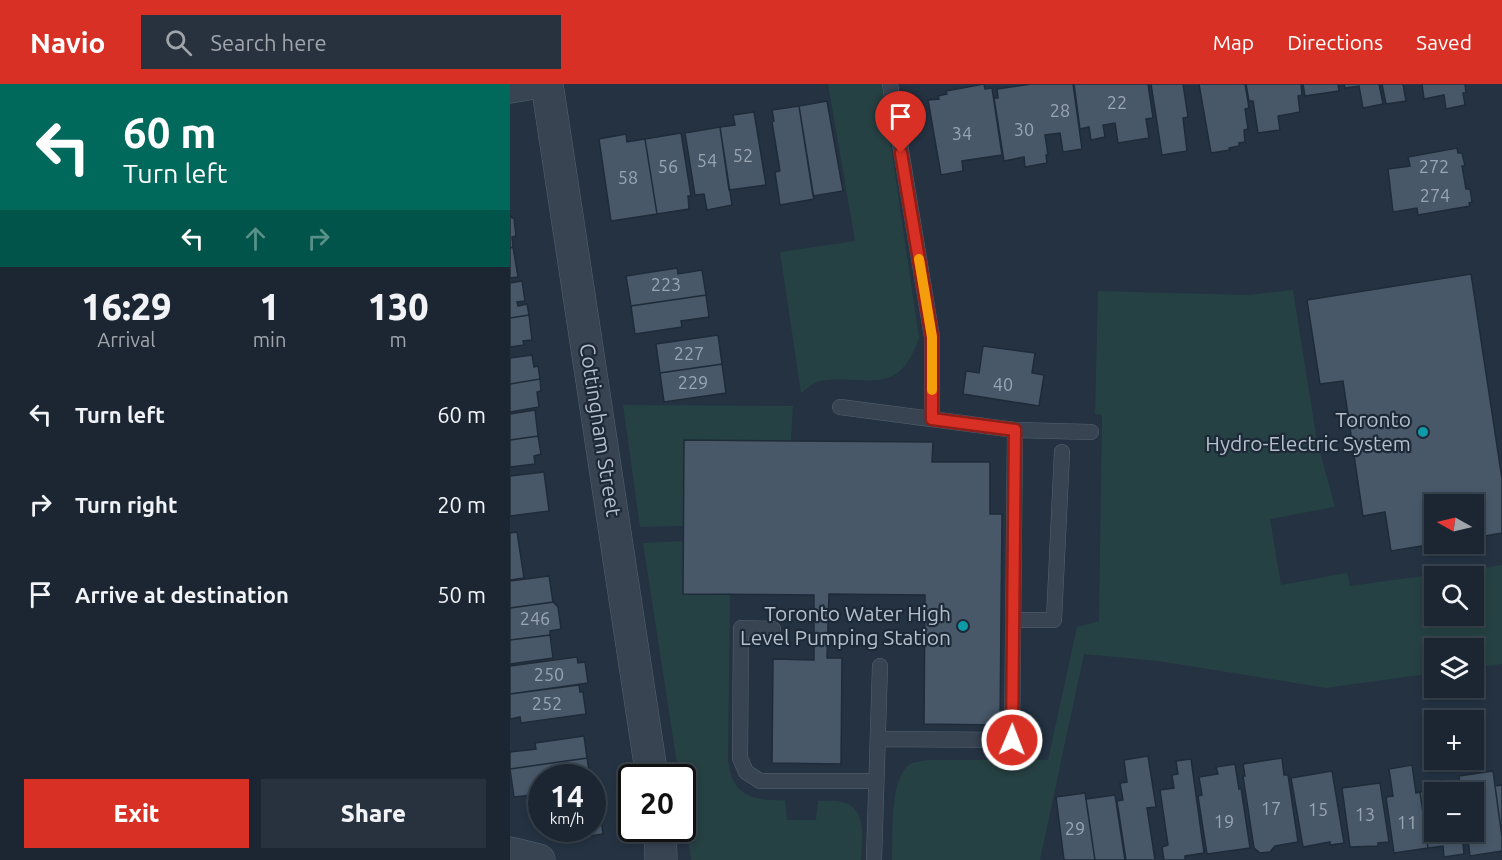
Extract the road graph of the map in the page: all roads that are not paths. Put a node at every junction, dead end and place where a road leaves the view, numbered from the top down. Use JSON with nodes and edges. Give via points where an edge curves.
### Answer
{"nodes":[{"id":1,"x":528,"y":84,"type":"edge"},
{"id":2,"x":547,"y":84,"type":"edge"},
{"id":3,"x":890,"y":84,"type":"edge"},
{"id":4,"x":510,"y":87,"type":"edge"},
{"id":5,"x":840,"y":407,"type":"dead end"},
{"id":6,"x":932,"y":419,"type":"junction"},
{"id":7,"x":1015,"y":430,"type":"junction"},
{"id":8,"x":1091,"y":432,"type":"dead end"},
{"id":9,"x":1062,"y":452,"type":"dead end"},
{"id":10,"x":1014,"y":620,"type":"junction"},
{"id":11,"x":773,"y":629,"type":"dead end"},
{"id":12,"x":880,"y":666,"type":"dead end"},
{"id":13,"x":878,"y":740,"type":"junction"},
{"id":14,"x":650,"y":764,"type":"edge"},
{"id":15,"x":876,"y":781,"type":"junction"},
{"id":16,"x":660,"y":842,"type":"edge"},
{"id":17,"x":510,"y":853,"type":"edge"},
{"id":18,"x":539,"y":860,"type":"edge"},
{"id":19,"x":661,"y":860,"type":"edge"},
{"id":20,"x":874,"y":860,"type":"edge"}],
"edges":[{"from":1,"to":4,"type":"street"},
{"from":2,"to":14,"type":"street","name":"Cottingham Street"},
{"from":3,"to":6,"type":"lane","via":[[932,337]]},
{"from":5,"to":6,"type":"lane"},
{"from":6,"to":7,"type":"lane"},
{"from":7,"to":8,"type":"lane"},
{"from":7,"to":10,"type":"lane"},
{"from":9,"to":10,"type":"lane","via":[[1054,620]]},
{"from":10,"to":13,"type":"lane","via":[[1012,740]]},
{"from":11,"to":15,"type":"lane","via":[[741,628],[740,758],[746,772],[760,781]]},
{"from":12,"to":13,"type":"lane"},
{"from":13,"to":15,"type":"lane"},
{"from":15,"to":20,"type":"lane"},
{"from":16,"to":19,"type":"street"},
{"from":17,"to":18,"type":"street"}]}
